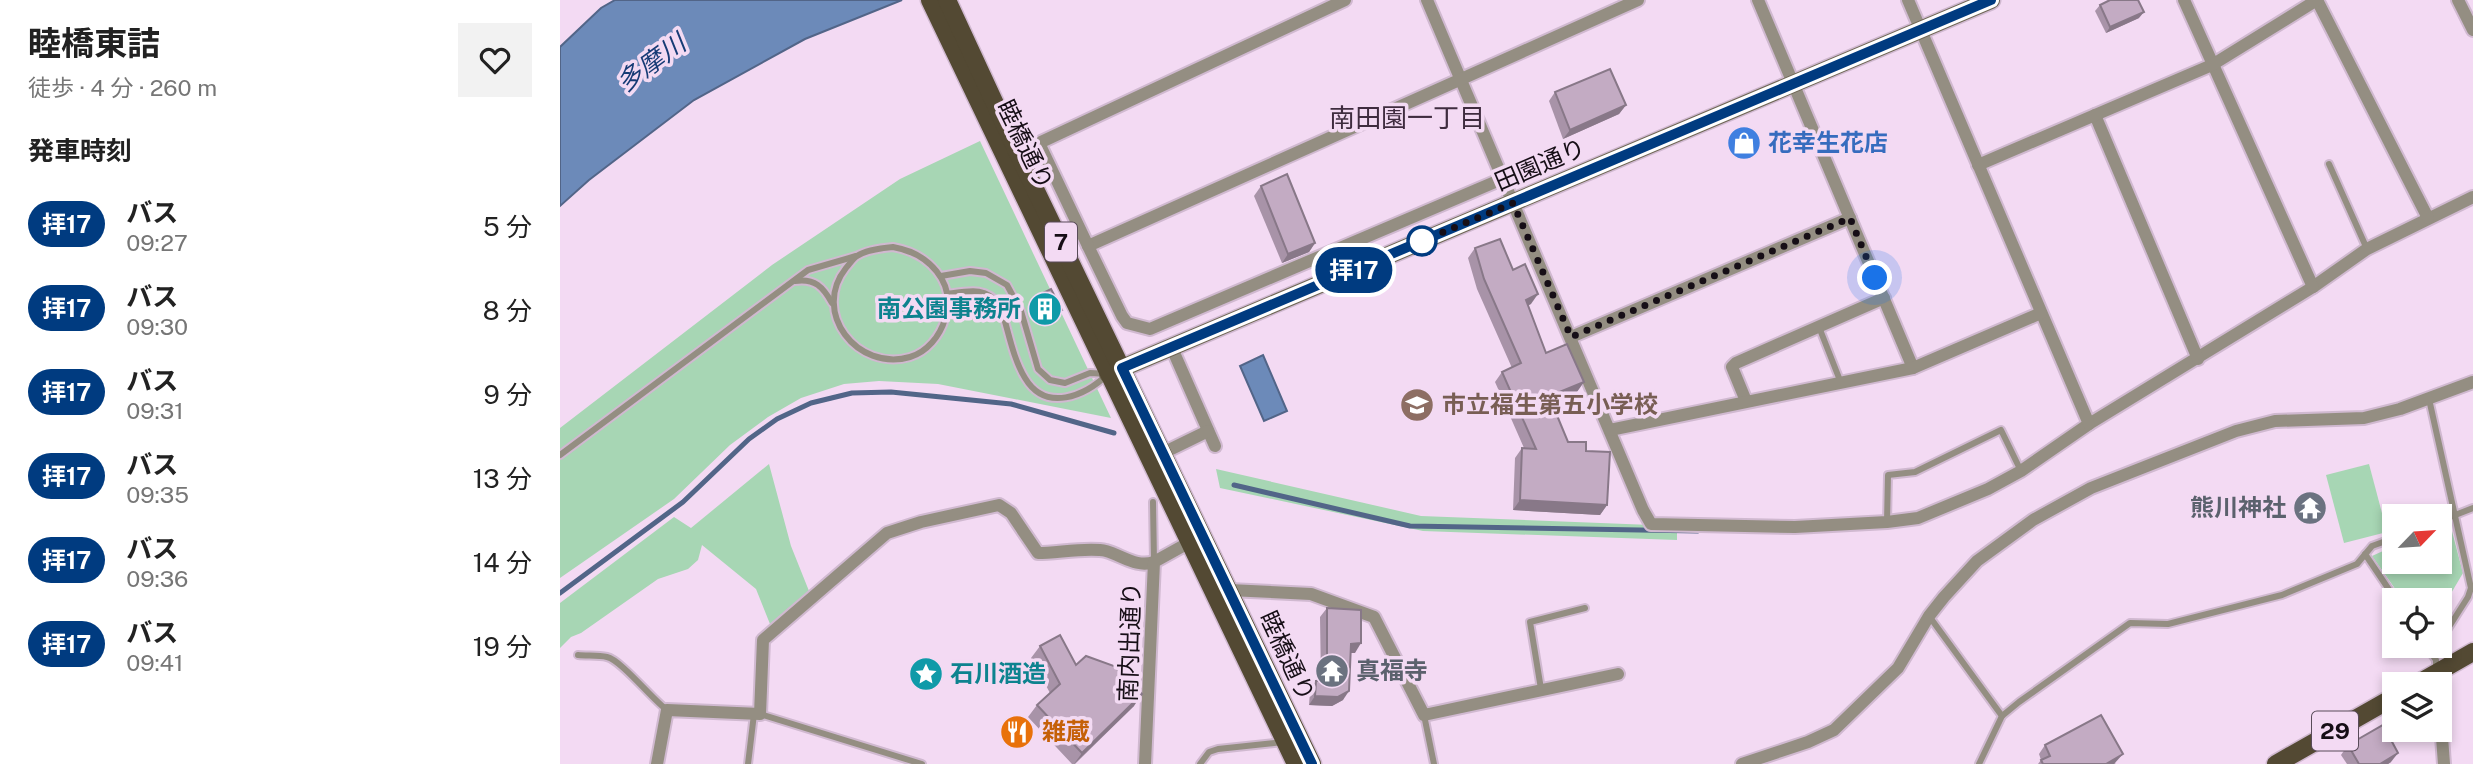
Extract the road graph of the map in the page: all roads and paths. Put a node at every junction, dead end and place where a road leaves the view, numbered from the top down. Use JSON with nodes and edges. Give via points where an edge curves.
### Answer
{"nodes":[{"id":1,"x":930,"y":0,"type":"edge"},
{"id":2,"x":947,"y":0,"type":"edge"},
{"id":3,"x":1345,"y":0,"type":"edge"},
{"id":4,"x":1427,"y":0,"type":"edge"},
{"id":5,"x":1638,"y":0,"type":"edge"},
{"id":6,"x":1758,"y":0,"type":"edge"},
{"id":7,"x":1908,"y":0,"type":"edge"},
{"id":8,"x":1991,"y":0,"type":"edge"},
{"id":9,"x":2183,"y":0,"type":"edge"},
{"id":10,"x":2317,"y":0,"type":"edge"},
{"id":11,"x":2458,"y":0,"type":"edge"},
{"id":12,"x":1921,"y":30,"type":"junction"},
{"id":13,"x":2473,"y":30,"type":"edge"},
{"id":14,"x":2212,"y":65,"type":"junction"},
{"id":15,"x":1461,"y":80,"type":"junction"},
{"id":16,"x":1793,"y":84,"type":"junction"},
{"id":17,"x":2095,"y":115,"type":"junction"},
{"id":18,"x":994,"y":119,"type":"junction"},
{"id":19,"x":2329,"y":164,"type":"dead end"},
{"id":20,"x":1978,"y":165,"type":"junction"},
{"id":21,"x":1502,"y":178,"type":"junction"},
{"id":22,"x":2473,"y":197,"type":"edge"},
{"id":23,"x":1513,"y":203,"type":"junction"},
{"id":24,"x":1850,"y":218,"type":"junction"},
{"id":25,"x":2428,"y":218,"type":"junction"},
{"id":26,"x":1088,"y":246,"type":"junction"},
{"id":27,"x":2367,"y":249,"type":"junction"},
{"id":28,"x":856,"y":256,"type":"junction"},
{"id":29,"x":941,"y":276,"type":"junction"},
{"id":30,"x":790,"y":283,"type":"junction"},
{"id":31,"x":2313,"y":287,"type":"junction"},
{"id":32,"x":947,"y":294,"type":"junction"},
{"id":33,"x":1884,"y":299,"type":"junction"},
{"id":34,"x":833,"y":305,"type":"junction"},
{"id":35,"x":2041,"y":313,"type":"junction"},
{"id":36,"x":1819,"y":326,"type":"junction"},
{"id":37,"x":1571,"y":337,"type":"junction"},
{"id":38,"x":1171,"y":346,"type":"junction"},
{"id":39,"x":2198,"y":359,"type":"junction"},
{"id":40,"x":1913,"y":368,"type":"junction"},
{"id":41,"x":1115,"y":371,"type":"junction"},
{"id":42,"x":2473,"y":382,"type":"edge"},
{"id":43,"x":1841,"y":383,"type":"junction"},
{"id":44,"x":2429,"y":399,"type":"junction"},
{"id":45,"x":1746,"y":401,"type":"junction"},
{"id":46,"x":2089,"y":425,"type":"junction"},
{"id":47,"x":1610,"y":430,"type":"junction"},
{"id":48,"x":1208,"y":431,"type":"junction"},
{"id":49,"x":1215,"y":446,"type":"dead end"},
{"id":50,"x":1163,"y":453,"type":"junction"},
{"id":51,"x":560,"y":455,"type":"edge"},
{"id":52,"x":2021,"y":471,"type":"junction"},
{"id":53,"x":1153,"y":502,"type":"dead end"},
{"id":54,"x":2473,"y":508,"type":"edge"},
{"id":55,"x":2456,"y":514,"type":"junction"},
{"id":56,"x":2452,"y":516,"type":"edge"},
{"id":57,"x":1886,"y":522,"type":"junction"},
{"id":58,"x":1190,"y":542,"type":"junction"},
{"id":59,"x":2382,"y":542,"type":"edge"},
{"id":60,"x":2365,"y":554,"type":"junction"},
{"id":61,"x":1154,"y":562,"type":"junction"},
{"id":62,"x":2388,"y":588,"type":"edge"},
{"id":63,"x":1229,"y":590,"type":"junction"},
{"id":64,"x":1584,"y":608,"type":"dead end"},
{"id":65,"x":1929,"y":616,"type":"junction"},
{"id":66,"x":2452,"y":622,"type":"edge"},
{"id":67,"x":2473,"y":652,"type":"edge"},
{"id":68,"x":578,"y":655,"type":"dead end"},
{"id":69,"x":2439,"y":672,"type":"edge"},
{"id":70,"x":1618,"y":674,"type":"dead end"},
{"id":71,"x":1541,"y":691,"type":"junction"},
{"id":72,"x":2382,"y":704,"type":"edge"},
{"id":73,"x":667,"y":710,"type":"junction"},
{"id":74,"x":757,"y":713,"type":"junction"},
{"id":75,"x":1424,"y":715,"type":"junction"},
{"id":76,"x":2002,"y":716,"type":"junction"},
{"id":77,"x":1285,"y":742,"type":"junction"},
{"id":78,"x":2442,"y":742,"type":"edge"},
{"id":79,"x":657,"y":764,"type":"edge"},
{"id":80,"x":748,"y":764,"type":"edge"},
{"id":81,"x":922,"y":764,"type":"edge"},
{"id":82,"x":1144,"y":764,"type":"edge"},
{"id":83,"x":1199,"y":764,"type":"edge"},
{"id":84,"x":1296,"y":764,"type":"edge"},
{"id":85,"x":1312,"y":764,"type":"edge"},
{"id":86,"x":1434,"y":764,"type":"edge"},
{"id":87,"x":1742,"y":764,"type":"edge"},
{"id":88,"x":1979,"y":764,"type":"edge"},
{"id":89,"x":2276,"y":764,"type":"edge"},
{"id":90,"x":2444,"y":764,"type":"edge"}],
"edges":[{"from":1,"to":18,"type":"main road","name":"睦橋通り","number":"7"},
{"from":2,"to":18,"type":"main road","name":"睦橋通り","number":"7"},
{"from":3,"to":26,"type":"street","via":[[1039,143]]},
{"from":4,"to":15,"type":"street"},
{"from":5,"to":15,"type":"street"},
{"from":6,"to":16,"type":"street"},
{"from":7,"to":12,"type":"street"},
{"from":8,"to":12,"type":"street","name":"田園通り"},
{"from":9,"to":14,"type":"street"},
{"from":10,"to":14,"type":"street"},
{"from":10,"to":25,"type":"street"},
{"from":11,"to":13,"type":"street"},
{"from":12,"to":16,"type":"street","name":"田園通り"},
{"from":12,"to":20,"type":"street"},
{"from":14,"to":17,"type":"street"},
{"from":14,"to":31,"type":"street"},
{"from":15,"to":21,"type":"street"},
{"from":15,"to":26,"type":"street"},
{"from":16,"to":23,"type":"street","name":"田園通り"},
{"from":16,"to":24,"type":"street"},
{"from":17,"to":20,"type":"street"},
{"from":17,"to":39,"type":"street"},
{"from":18,"to":41,"type":"main road","name":"睦橋通り","number":"7"},
{"from":19,"to":27,"type":"lane"},
{"from":20,"to":35,"type":"street"},
{"from":21,"to":23,"type":"street"},
{"from":21,"to":26,"type":"street","via":[[1150,329],[1127,323]]},
{"from":22,"to":25,"type":"street"},
{"from":23,"to":37,"type":"street"},
{"from":23,"to":38,"type":"street","name":"田園通り"},
{"from":24,"to":33,"type":"street"},
{"from":24,"to":37,"type":"street"},
{"from":25,"to":27,"type":"street"},
{"from":27,"to":31,"type":"street"},
{"from":28,"to":29,"type":"lane","via":[[903,248],[922,256]]},
{"from":28,"to":30,"type":"lane","via":[[808,270]]},
{"from":28,"to":34,"type":"lane","via":[[843,273]]},
{"from":29,"to":32,"type":"lane"},
{"from":29,"to":41,"type":"lane","via":[[986,273],[1007,285],[1021,311],[1038,369],[1050,380],[1065,383],[1090,373]]},
{"from":30,"to":34,"type":"lane","via":[[813,281]]},
{"from":30,"to":51,"type":"lane"},
{"from":31,"to":39,"type":"street"},
{"from":32,"to":34,"type":"lane","via":[[946,317],[932,342],[915,355],[897,360],[869,356],[854,345],[839,324]]},
{"from":32,"to":41,"type":"lane","via":[[978,290],[996,300],[1024,377],[1041,393],[1072,398]]},
{"from":33,"to":36,"type":"street"},
{"from":33,"to":40,"type":"street"},
{"from":35,"to":40,"type":"street"},
{"from":35,"to":46,"type":"street"},
{"from":36,"to":43,"type":"lane"},
{"from":36,"to":45,"type":"street","via":[[1736,362],[1732,367]]},
{"from":37,"to":47,"type":"street"},
{"from":38,"to":41,"type":"street","name":"田園通り"},
{"from":38,"to":48,"type":"street"},
{"from":39,"to":46,"type":"street"},
{"from":40,"to":43,"type":"street"},
{"from":41,"to":50,"type":"main road","name":"睦橋通り","number":"7"},
{"from":41,"to":58,"type":"main road","name":"睦橋通り","number":"7"},
{"from":42,"to":44,"type":"street"},
{"from":43,"to":45,"type":"street"},
{"from":44,"to":55,"type":"lane"},
{"from":44,"to":65,"type":"street","via":[[2364,418],[2275,421],[2236,430],[2091,488],[2033,520],[1978,561]]},
{"from":45,"to":47,"type":"street"},
{"from":46,"to":52,"type":"street"},
{"from":47,"to":57,"type":"street","via":[[1651,524],[1795,527]]},
{"from":48,"to":49,"type":"street"},
{"from":48,"to":50,"type":"street"},
{"from":50,"to":63,"type":"main road","name":"睦橋通り","number":"7"},
{"from":52,"to":57,"type":"street","via":[[1918,518]]},
{"from":52,"to":57,"type":"lane","via":[[2001,430],[1915,472],[1888,475]]},
{"from":53,"to":61,"type":"lane"},
{"from":54,"to":55,"type":"lane"},
{"from":55,"to":56,"type":"lane"},
{"from":55,"to":66,"type":"lane","via":[[2471,588]]},
{"from":58,"to":61,"type":"street","name":"南内出通り"},
{"from":58,"to":77,"type":"main road","name":"睦橋通り","number":"7"},
{"from":59,"to":60,"type":"lane"},
{"from":60,"to":62,"type":"lane"},
{"from":60,"to":76,"type":"lane","via":[[2357,564],[2282,595],[2168,624],[2130,624]]},
{"from":61,"to":74,"type":"street","via":[[1137,564],[1104,551],[1038,553],[1011,513],[999,505],[887,533],[763,640]]},
{"from":61,"to":82,"type":"street","name":"南内出通り"},
{"from":63,"to":75,"type":"street","via":[[1311,594],[1374,618]]},
{"from":63,"to":85,"type":"main road","name":"睦橋通り","number":"7"},
{"from":64,"to":71,"type":"lane","via":[[1530,622]]},
{"from":65,"to":76,"type":"lane"},
{"from":65,"to":87,"type":"street","via":[[1898,668],[1834,730]]},
{"from":67,"to":69,"type":"main road"},
{"from":68,"to":73,"type":"lane","via":[[609,657]]},
{"from":70,"to":71,"type":"street"},
{"from":71,"to":75,"type":"street"},
{"from":72,"to":89,"type":"main road","number":"29"},
{"from":73,"to":74,"type":"street"},
{"from":73,"to":79,"type":"street"},
{"from":74,"to":80,"type":"lane"},
{"from":74,"to":81,"type":"lane"},
{"from":75,"to":86,"type":"lane"},
{"from":76,"to":88,"type":"lane"},
{"from":77,"to":83,"type":"lane","via":[[1218,749]]},
{"from":77,"to":84,"type":"main road","name":"睦橋通り","number":"7"},
{"from":78,"to":90,"type":"street"}]}
